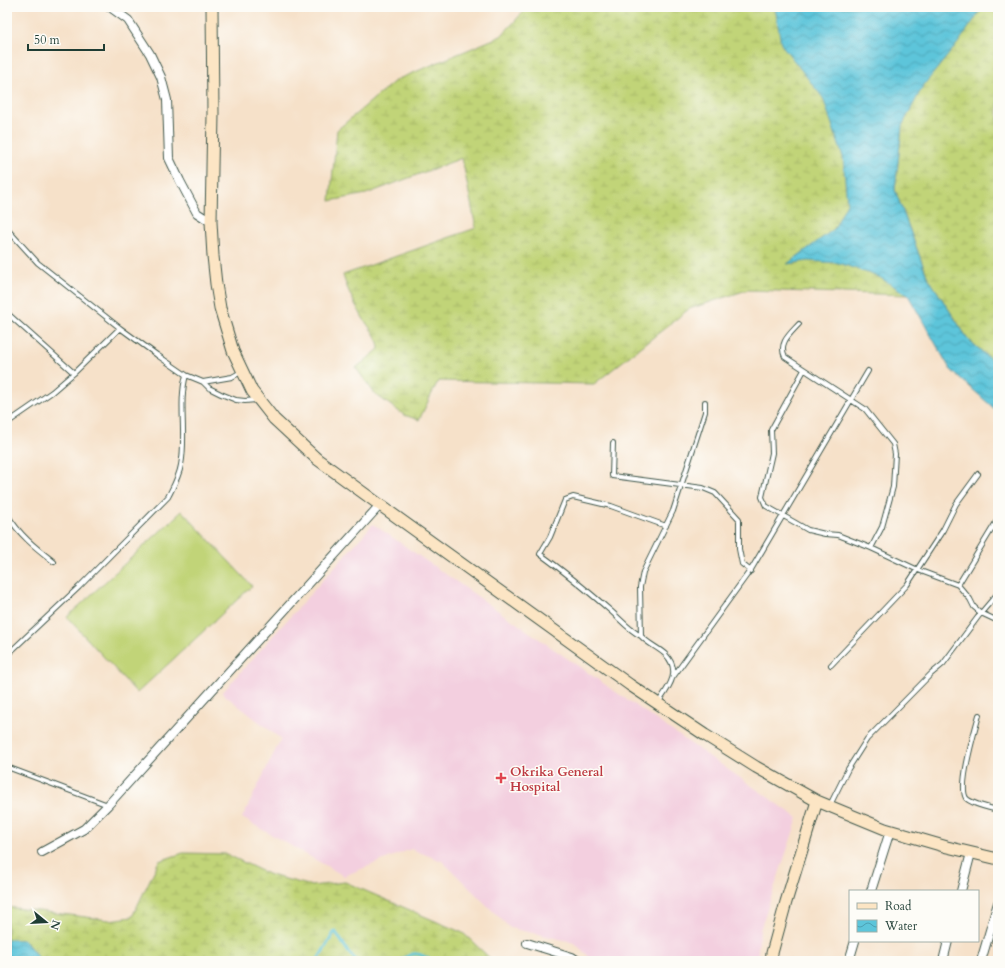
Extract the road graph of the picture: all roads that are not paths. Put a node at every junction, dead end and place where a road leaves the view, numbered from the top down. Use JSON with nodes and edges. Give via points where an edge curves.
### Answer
{"nodes":[{"id":1,"x":110,"y":7,"type":"edge"},
{"id":2,"x":212,"y":7,"type":"edge"},
{"id":3,"x":211,"y":222,"type":"junction"},
{"id":4,"x":7,"y":229,"type":"edge"},
{"id":5,"x":7,"y":313,"type":"edge"},
{"id":6,"x":799,"y":324,"type":"dead end"},
{"id":7,"x":120,"y":328,"type":"junction"},
{"id":8,"x":804,"y":370,"type":"junction"},
{"id":9,"x":868,"y":371,"type":"dead end"},
{"id":10,"x":242,"y":372,"type":"junction"},
{"id":11,"x":74,"y":373,"type":"junction"},
{"id":12,"x":186,"y":375,"type":"junction"},
{"id":13,"x":203,"y":382,"type":"junction"},
{"id":14,"x":258,"y":399,"type":"junction"},
{"id":15,"x":852,"y":400,"type":"junction"},
{"id":16,"x":705,"y":402,"type":"dead end"},
{"id":17,"x":7,"y":423,"type":"edge"},
{"id":18,"x":612,"y":443,"type":"dead end"},
{"id":19,"x":978,"y":474,"type":"dead end"},
{"id":20,"x":681,"y":485,"type":"junction"},
{"id":21,"x":380,"y":505,"type":"junction"},
{"id":22,"x":7,"y":514,"type":"edge"},
{"id":23,"x":783,"y":517,"type":"junction"},
{"id":24,"x":998,"y":519,"type":"edge"},
{"id":25,"x":666,"y":526,"type":"junction"},
{"id":26,"x":871,"y":548,"type":"junction"},
{"id":27,"x":54,"y":562,"type":"dead end"},
{"id":28,"x":918,"y":570,"type":"junction"},
{"id":29,"x":751,"y":571,"type":"junction"},
{"id":30,"x":958,"y":585,"type":"junction"},
{"id":31,"x":998,"y":593,"type":"edge"},
{"id":32,"x":981,"y":613,"type":"junction"},
{"id":33,"x":998,"y":621,"type":"edge"},
{"id":34,"x":641,"y":636,"type":"junction"},
{"id":35,"x":7,"y":655,"type":"edge"},
{"id":36,"x":831,"y":665,"type":"dead end"},
{"id":37,"x":673,"y":677,"type":"junction"},
{"id":38,"x":658,"y":703,"type":"junction"},
{"id":39,"x":979,"y":715,"type":"dead end"},
{"id":40,"x":7,"y":767,"type":"edge"},
{"id":41,"x":817,"y":801,"type":"junction"},
{"id":42,"x":108,"y":805,"type":"junction"},
{"id":43,"x":830,"y":805,"type":"junction"},
{"id":44,"x":998,"y":810,"type":"edge"},
{"id":45,"x":890,"y":830,"type":"junction"},
{"id":46,"x":42,"y":852,"type":"dead end"},
{"id":47,"x":971,"y":853,"type":"junction"},
{"id":48,"x":998,"y":859,"type":"edge"},
{"id":49,"x":871,"y":890,"type":"edge"},
{"id":50,"x":961,"y":890,"type":"edge"},
{"id":51,"x":998,"y":903,"type":"edge"},
{"id":52,"x":855,"y":942,"type":"edge"},
{"id":53,"x":948,"y":942,"type":"edge"},
{"id":54,"x":527,"y":943,"type":"dead end"},
{"id":55,"x":578,"y":961,"type":"edge"},
{"id":56,"x":771,"y":961,"type":"edge"},
{"id":57,"x":849,"y":961,"type":"edge"},
{"id":58,"x":943,"y":961,"type":"edge"},
{"id":59,"x":981,"y":961,"type":"edge"}],
"edges":[{"from":1,"to":3,"type":"street","via":[[128,20],[150,54],[161,77],[167,100],[169,158],[197,213]]},
{"from":2,"to":3,"type":"street"},
{"from":3,"to":10,"type":"street","via":[[220,308]]},
{"from":4,"to":7,"type":"lane","via":[[38,263]]},
{"from":5,"to":11,"type":"lane"},
{"from":6,"to":8,"type":"lane","via":[[784,342],[782,351],[785,357]]},
{"from":7,"to":11,"type":"lane"},
{"from":7,"to":12,"type":"lane"},
{"from":8,"to":15,"type":"lane"},
{"from":8,"to":23,"type":"lane","via":[[771,430],[772,453],[762,497],[766,506]]},
{"from":9,"to":15,"type":"lane"},
{"from":10,"to":13,"type":"lane","via":[[232,377]]},
{"from":10,"to":14,"type":"street"},
{"from":11,"to":17,"type":"lane","via":[[52,392]]},
{"from":12,"to":13,"type":"lane"},
{"from":12,"to":35,"type":"lane","via":[[181,465],[176,483],[168,497]]},
{"from":13,"to":14,"type":"lane","via":[[209,388],[236,400]]},
{"from":14,"to":21,"type":"street","via":[[317,459]]},
{"from":15,"to":23,"type":"lane"},
{"from":15,"to":26,"type":"lane","via":[[865,410],[893,444],[895,454],[893,487],[882,527]]},
{"from":16,"to":20,"type":"lane","via":[[705,412]]},
{"from":18,"to":20,"type":"lane","via":[[612,476]]},
{"from":19,"to":28,"type":"lane","via":[[956,504]]},
{"from":20,"to":25,"type":"lane"},
{"from":20,"to":29,"type":"lane","via":[[703,488],[715,493],[739,519],[742,564]]},
{"from":21,"to":38,"type":"street"},
{"from":21,"to":42,"type":"street"},
{"from":22,"to":27,"type":"lane","via":[[27,541]]},
{"from":23,"to":26,"type":"lane","via":[[808,530],[838,535]]},
{"from":23,"to":29,"type":"lane"},
{"from":24,"to":30,"type":"lane"},
{"from":25,"to":34,"type":"lane","via":[[643,572],[640,587]]},
{"from":25,"to":34,"type":"lane","via":[[611,506],[573,497],[565,500],[540,554]]},
{"from":26,"to":28,"type":"lane"},
{"from":28,"to":30,"type":"lane"},
{"from":28,"to":36,"type":"lane","via":[[907,585]]},
{"from":29,"to":37,"type":"lane"},
{"from":30,"to":32,"type":"lane"},
{"from":31,"to":32,"type":"lane"},
{"from":32,"to":33,"type":"lane"},
{"from":32,"to":43,"type":"lane","via":[[943,664],[867,739]]},
{"from":34,"to":37,"type":"lane","via":[[666,655],[673,665]]},
{"from":37,"to":38,"type":"lane"},
{"from":38,"to":41,"type":"street","via":[[705,736]]},
{"from":39,"to":44,"type":"lane","via":[[968,758],[964,792],[971,802]]},
{"from":40,"to":42,"type":"lane"},
{"from":41,"to":43,"type":"street"},
{"from":41,"to":56,"type":"street"},
{"from":42,"to":46,"type":"street","via":[[84,829]]},
{"from":43,"to":45,"type":"street"},
{"from":45,"to":47,"type":"street"},
{"from":45,"to":49,"type":"street"},
{"from":47,"to":48,"type":"street"},
{"from":47,"to":50,"type":"street"},
{"from":51,"to":59,"type":"street"},
{"from":52,"to":57,"type":"street"},
{"from":53,"to":58,"type":"street"},
{"from":54,"to":55,"type":"street"}]}
